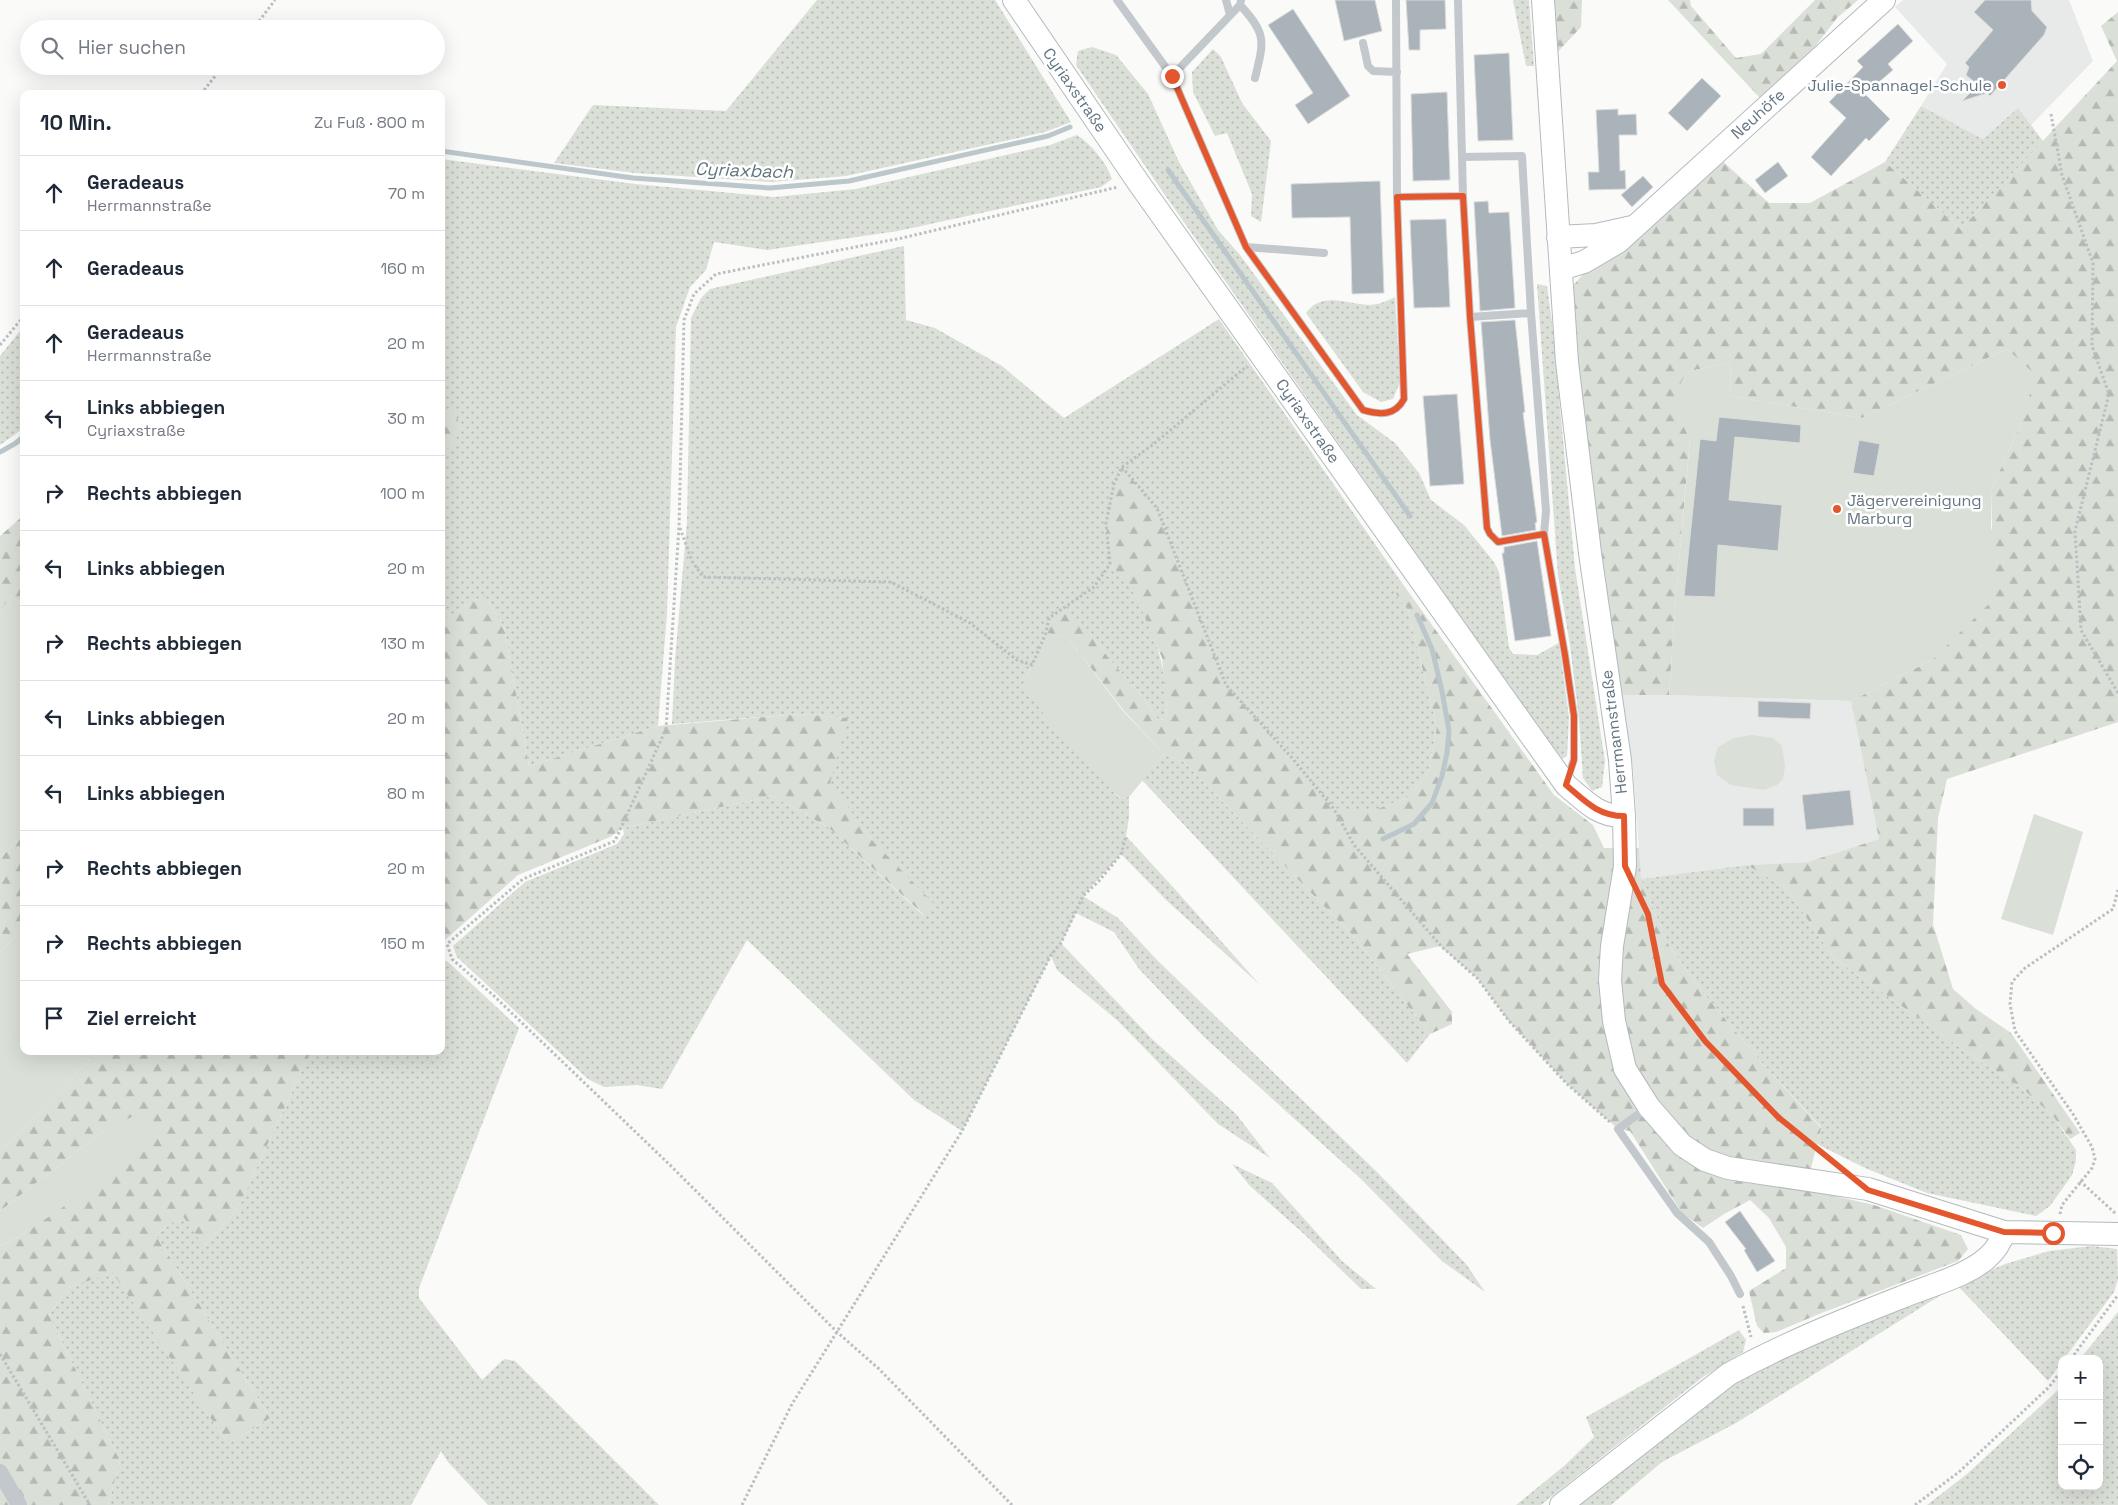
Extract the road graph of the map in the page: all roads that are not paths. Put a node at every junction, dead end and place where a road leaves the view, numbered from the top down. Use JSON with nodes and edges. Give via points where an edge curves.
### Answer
{"nodes":[{"id":1,"x":1014,"y":0,"type":"edge"},
{"id":2,"x":1117,"y":0,"type":"edge"},
{"id":3,"x":1226,"y":0,"type":"edge"},
{"id":4,"x":1396,"y":0,"type":"edge"},
{"id":5,"x":1458,"y":0,"type":"edge"},
{"id":6,"x":1543,"y":0,"type":"edge"},
{"id":7,"x":1884,"y":0,"type":"edge"},
{"id":8,"x":1240,"y":3,"type":"edge"},
{"id":9,"x":1230,"y":15,"type":"junction"},
{"id":10,"x":1363,"y":43,"type":"dead end"},
{"id":11,"x":1397,"y":72,"type":"junction"},
{"id":12,"x":1172,"y":76,"type":"junction"},
{"id":13,"x":1254,"y":78,"type":"dead end"},
{"id":14,"x":1462,"y":157,"type":"junction"},
{"id":15,"x":1463,"y":196,"type":"junction"},
{"id":16,"x":1397,"y":197,"type":"junction"},
{"id":17,"x":1632,"y":227,"type":"junction"},
{"id":18,"x":1558,"y":237,"type":"junction"},
{"id":19,"x":1246,"y":247,"type":"junction"},
{"id":20,"x":1324,"y":253,"type":"dead end"},
{"id":21,"x":1561,"y":269,"type":"junction"},
{"id":22,"x":1530,"y":313,"type":"junction"},
{"id":23,"x":1470,"y":317,"type":"junction"},
{"id":24,"x":1544,"y":534,"type":"junction"},
{"id":25,"x":1566,"y":785,"type":"junction"},
{"id":26,"x":1624,"y":816,"type":"junction"},
{"id":27,"x":1649,"y":1107,"type":"junction"},
{"id":28,"x":2004,"y":1232,"type":"junction"},
{"id":29,"x":2118,"y":1234,"type":"edge"},
{"id":30,"x":1740,"y":1294,"type":"road end"},
{"id":31,"x":0,"y":1472,"type":"edge"},
{"id":32,"x":19,"y":1505,"type":"edge"},
{"id":33,"x":1561,"y":1505,"type":"edge"}],
"edges":[{"from":1,"to":25,"type":"street","name":"Cyriaxstraße","via":[[1138,182]]},
{"from":2,"to":12,"type":"lane"},
{"from":3,"to":9,"type":"lane"},
{"from":4,"to":11,"type":"lane"},
{"from":5,"to":14,"type":"lane"},
{"from":6,"to":18,"type":"street","name":"Herrmannstraße"},
{"from":7,"to":17,"type":"street","name":"Neuhöfe"},
{"from":8,"to":9,"type":"lane"},
{"from":8,"to":13,"type":"lane","via":[[1254,20],[1262,37]]},
{"from":9,"to":12,"type":"lane"},
{"from":10,"to":11,"type":"lane","via":[[1368,66],[1373,71]]},
{"from":11,"to":16,"type":"lane"},
{"from":12,"to":19,"type":"lane"},
{"from":14,"to":15,"type":"lane"},
{"from":14,"to":22,"type":"lane","via":[[1522,156]]},
{"from":15,"to":16,"type":"lane"},
{"from":15,"to":23,"type":"lane"},
{"from":16,"to":19,"type":"lane","via":[[1404,399],[1401,406],[1391,413],[1363,410]]},
{"from":17,"to":18,"type":"street","name":"Neuhöfe","via":[[1596,235]]},
{"from":17,"to":21,"type":"street","name":"Neuhöfe","via":[[1608,250]]},
{"from":18,"to":21,"type":"street","name":"Herrmannstraße"},
{"from":19,"to":20,"type":"lane"},
{"from":21,"to":26,"type":"street","name":"Herrmannstraße","via":[[1567,362],[1620,760]]},
{"from":22,"to":23,"type":"lane"},
{"from":22,"to":24,"type":"lane","via":[[1545,491]]},
{"from":23,"to":24,"type":"lane","via":[[1487,528],[1498,542]]},
{"from":24,"to":25,"type":"lane","via":[[1574,716],[1574,760]]},
{"from":25,"to":26,"type":"street","name":"Cyriaxstraße","via":[[1594,808],[1611,816]]},
{"from":26,"to":27,"type":"street","name":"Herrmannstraße","via":[[1625,866],[1610,980],[1614,1021],[1625,1069]]},
{"from":27,"to":28,"type":"street","name":"Herrmannstraße","via":[[1682,1145],[1713,1163],[1868,1190]]},
{"from":27,"to":30,"type":"lane","via":[[1618,1129],[1677,1213],[1709,1242]]},
{"from":28,"to":29,"type":"street","name":"Herrmannstraße"},
{"from":28,"to":33,"type":"street","via":[[1988,1257],[1965,1272],[1834,1324],[1729,1374]]},
{"from":31,"to":32,"type":"street"}]}
